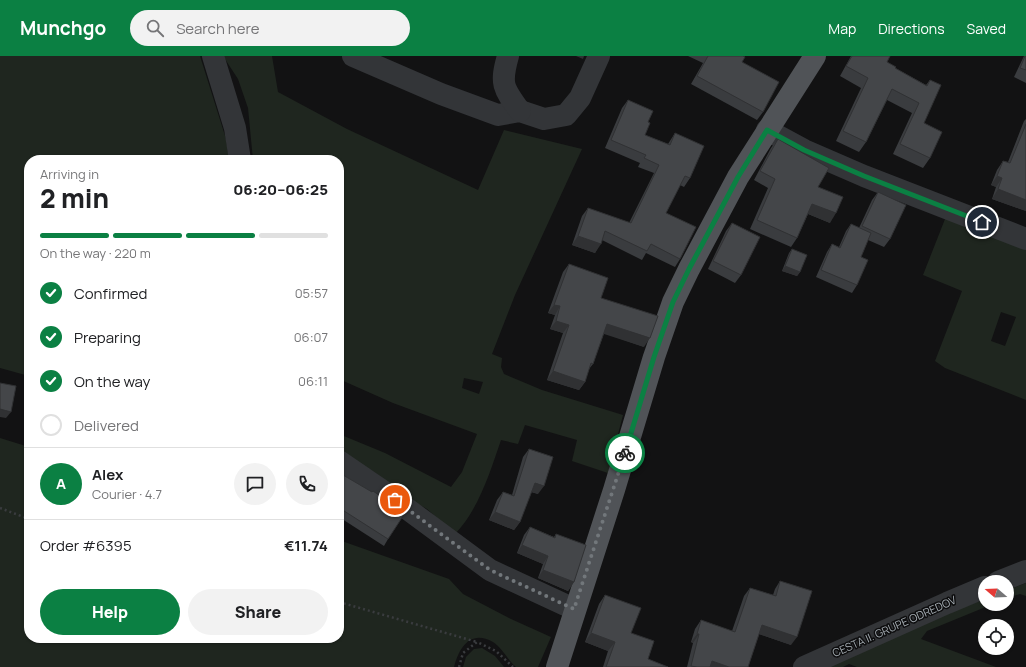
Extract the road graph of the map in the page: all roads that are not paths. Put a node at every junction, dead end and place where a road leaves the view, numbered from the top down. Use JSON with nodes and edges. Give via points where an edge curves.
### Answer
{"nodes":[{"id":1,"x":212,"y":56,"type":"edge"},
{"id":2,"x":353,"y":56,"type":"edge"},
{"id":3,"x":508,"y":56,"type":"edge"},
{"id":4,"x":599,"y":56,"type":"edge"},
{"id":5,"x":815,"y":56,"type":"edge"},
{"id":6,"x":520,"y":111,"type":"junction"},
{"id":7,"x":767,"y":130,"type":"junction"},
{"id":8,"x":239,"y":155,"type":"edge"},
{"id":9,"x":1026,"y":239,"type":"edge"},
{"id":10,"x":344,"y":464,"type":"edge"},
{"id":11,"x":1026,"y":571,"type":"edge"},
{"id":12,"x":1014,"y":576,"type":"edge"},
{"id":13,"x":978,"y":590,"type":"edge"},
{"id":14,"x":574,"y":609,"type":"junction"},
{"id":15,"x":557,"y":667,"type":"edge"},
{"id":16,"x":804,"y":667,"type":"edge"}],
"edges":[{"from":1,"to":8,"type":"street","via":[[235,128]]},
{"from":2,"to":6,"type":"street","via":[[441,94],[498,115]]},
{"from":3,"to":6,"type":"street","via":[[503,74],[505,92]]},
{"from":4,"to":6,"type":"street","via":[[580,98],[566,115],[544,119]]},
{"from":5,"to":7,"type":"main road"},
{"from":7,"to":9,"type":"street","via":[[804,150],[864,176]]},
{"from":7,"to":14,"type":"main road","via":[[738,177],[673,302]]},
{"from":10,"to":14,"type":"street","via":[[490,570]]},
{"from":11,"to":12,"type":"street"},
{"from":13,"to":16,"type":"street","name":"CESTA II. GRUPE ODREDOV"},
{"from":14,"to":15,"type":"main road"}]}
